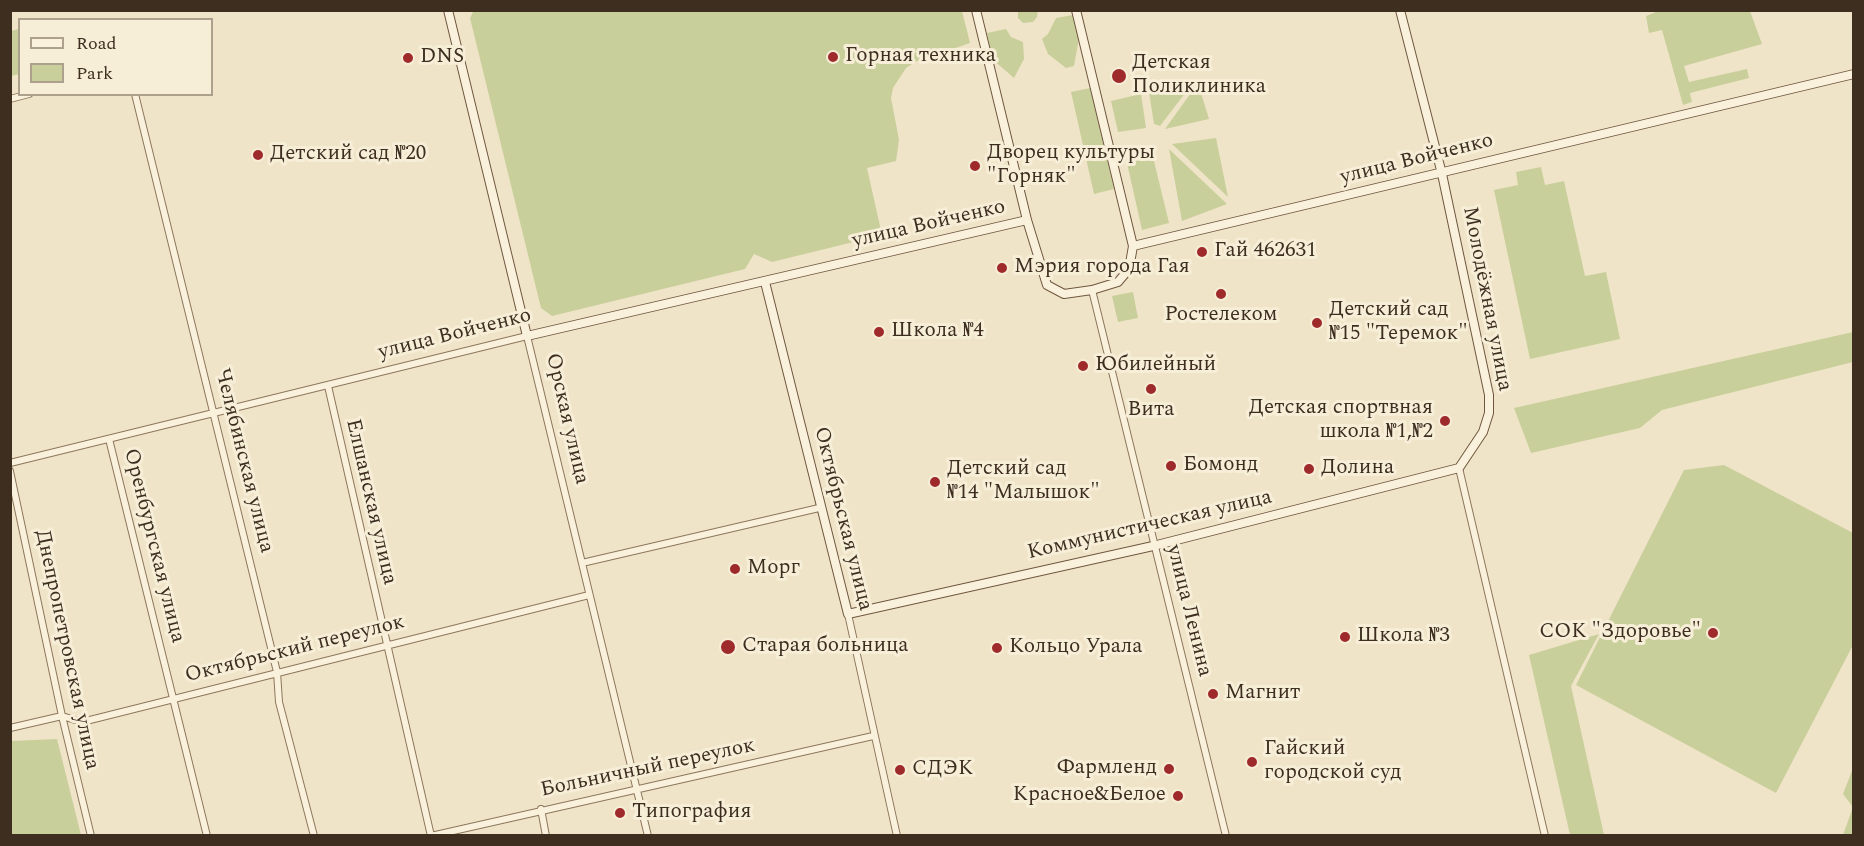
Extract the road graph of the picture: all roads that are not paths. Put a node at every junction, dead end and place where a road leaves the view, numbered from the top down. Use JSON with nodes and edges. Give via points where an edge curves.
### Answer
{"nodes":[{"id":1,"x":448,"y":10,"type":"edge"},
{"id":2,"x":976,"y":10,"type":"edge"},
{"id":3,"x":1076,"y":10,"type":"edge"},
{"id":4,"x":1400,"y":10,"type":"edge"},
{"id":5,"x":1854,"y":74,"type":"edge"},
{"id":6,"x":135,"y":96,"type":"edge"},
{"id":7,"x":1442,"y":174,"type":"junction"},
{"id":8,"x":1027,"y":220,"type":"junction"},
{"id":9,"x":1133,"y":246,"type":"junction"},
{"id":10,"x":765,"y":282,"type":"junction"},
{"id":11,"x":1092,"y":290,"type":"junction"},
{"id":12,"x":527,"y":336,"type":"junction"},
{"id":13,"x":328,"y":386,"type":"junction"},
{"id":14,"x":214,"y":412,"type":"junction"},
{"id":15,"x":109,"y":440,"type":"junction"},
{"id":16,"x":10,"y":463,"type":"edge"},
{"id":17,"x":1459,"y":468,"type":"junction"},
{"id":18,"x":10,"y":471,"type":"edge"},
{"id":19,"x":819,"y":508,"type":"junction"},
{"id":20,"x":1153,"y":546,"type":"junction"},
{"id":21,"x":582,"y":563,"type":"junction"},
{"id":22,"x":589,"y":595,"type":"junction"},
{"id":23,"x":848,"y":614,"type":"junction"},
{"id":24,"x":385,"y":645,"type":"junction"},
{"id":25,"x":277,"y":672,"type":"junction"},
{"id":26,"x":175,"y":698,"type":"junction"},
{"id":27,"x":62,"y":716,"type":"junction"},
{"id":28,"x":10,"y":728,"type":"edge"},
{"id":29,"x":873,"y":736,"type":"junction"},
{"id":30,"x":637,"y":789,"type":"junction"},
{"id":31,"x":541,"y":809,"type":"junction"},
{"id":32,"x":91,"y":836,"type":"edge"},
{"id":33,"x":207,"y":836,"type":"edge"},
{"id":34,"x":314,"y":836,"type":"edge"},
{"id":35,"x":431,"y":836,"type":"edge"},
{"id":36,"x":546,"y":836,"type":"edge"},
{"id":37,"x":648,"y":836,"type":"edge"},
{"id":38,"x":897,"y":836,"type":"edge"},
{"id":39,"x":1226,"y":836,"type":"edge"},
{"id":40,"x":1545,"y":836,"type":"edge"}],
"edges":[{"from":1,"to":12,"type":"main road","name":"Орская улица"},
{"from":2,"to":8,"type":"main road"},
{"from":3,"to":9,"type":"main road"},
{"from":4,"to":7,"type":"main road","name":"Молодёжная улица"},
{"from":5,"to":7,"type":"main road","name":"улица Войченко"},
{"from":6,"to":14,"type":"street","name":"Челябинская улица"},
{"from":7,"to":9,"type":"main road","name":"улица Войченко"},
{"from":7,"to":17,"type":"main road","name":"Молодёжная улица","via":[[1490,395],[1482,432]]},
{"from":8,"to":10,"type":"main road","name":"улица Войченко"},
{"from":8,"to":11,"type":"main road","name":"улица Войченко","via":[[1047,285],[1064,294]]},
{"from":9,"to":11,"type":"main road","name":"улица Войченко","via":[[1124,277]]},
{"from":10,"to":12,"type":"main road","name":"улица Войченко"},
{"from":10,"to":19,"type":"main road","name":"Октябрьская улица"},
{"from":11,"to":20,"type":"street","name":"улица Ленина"},
{"from":12,"to":13,"type":"street","name":"улица Войченко"},
{"from":12,"to":21,"type":"street","name":"Орская улица"},
{"from":13,"to":14,"type":"street","name":"улица Войченко"},
{"from":13,"to":24,"type":"street","name":"Елшанская улица"},
{"from":14,"to":15,"type":"street","name":"улица Войченко"},
{"from":14,"to":25,"type":"street","name":"Челябинская улица"},
{"from":15,"to":16,"type":"street","name":"улица Войченко"},
{"from":15,"to":26,"type":"street","name":"Оренбургская улица"},
{"from":17,"to":20,"type":"main road","name":"Коммунистическая улица"},
{"from":17,"to":40,"type":"street"},
{"from":18,"to":27,"type":"street","name":"Днепропетровская улица"},
{"from":19,"to":21,"type":"street"},
{"from":19,"to":23,"type":"main road","name":"Октябрьская улица"},
{"from":20,"to":23,"type":"main road","name":"Коммунистическая улица"},
{"from":20,"to":39,"type":"street","name":"улица Ленина"},
{"from":21,"to":22,"type":"street","name":"Орская улица"},
{"from":22,"to":24,"type":"street","name":"Октябрьский переулок"},
{"from":22,"to":30,"type":"street","name":"Орская улица"},
{"from":23,"to":29,"type":"street","name":"Октябрьская улица"},
{"from":24,"to":25,"type":"street","name":"Октябрьский переулок"},
{"from":24,"to":35,"type":"street","name":"Елшанская улица"},
{"from":25,"to":26,"type":"street","name":"Октябрьский переулок"},
{"from":25,"to":34,"type":"street","name":"Челябинская улица","via":[[279,702]]},
{"from":26,"to":27,"type":"street","name":"Октябрьский переулок","via":[[82,722]]},
{"from":26,"to":33,"type":"street","name":"Оренбургская улица"},
{"from":27,"to":28,"type":"street","name":"Октябрьский переулок"},
{"from":27,"to":32,"type":"street","name":"Днепропетровская улица"},
{"from":29,"to":30,"type":"street","name":"Больничный переулок"},
{"from":29,"to":38,"type":"street","name":"Октябрьская улица"},
{"from":30,"to":31,"type":"street","name":"Больничный переулок"},
{"from":30,"to":37,"type":"street","name":"Орская улица"},
{"from":31,"to":35,"type":"street","name":"Больничный переулок"},
{"from":31,"to":36,"type":"street"}]}
